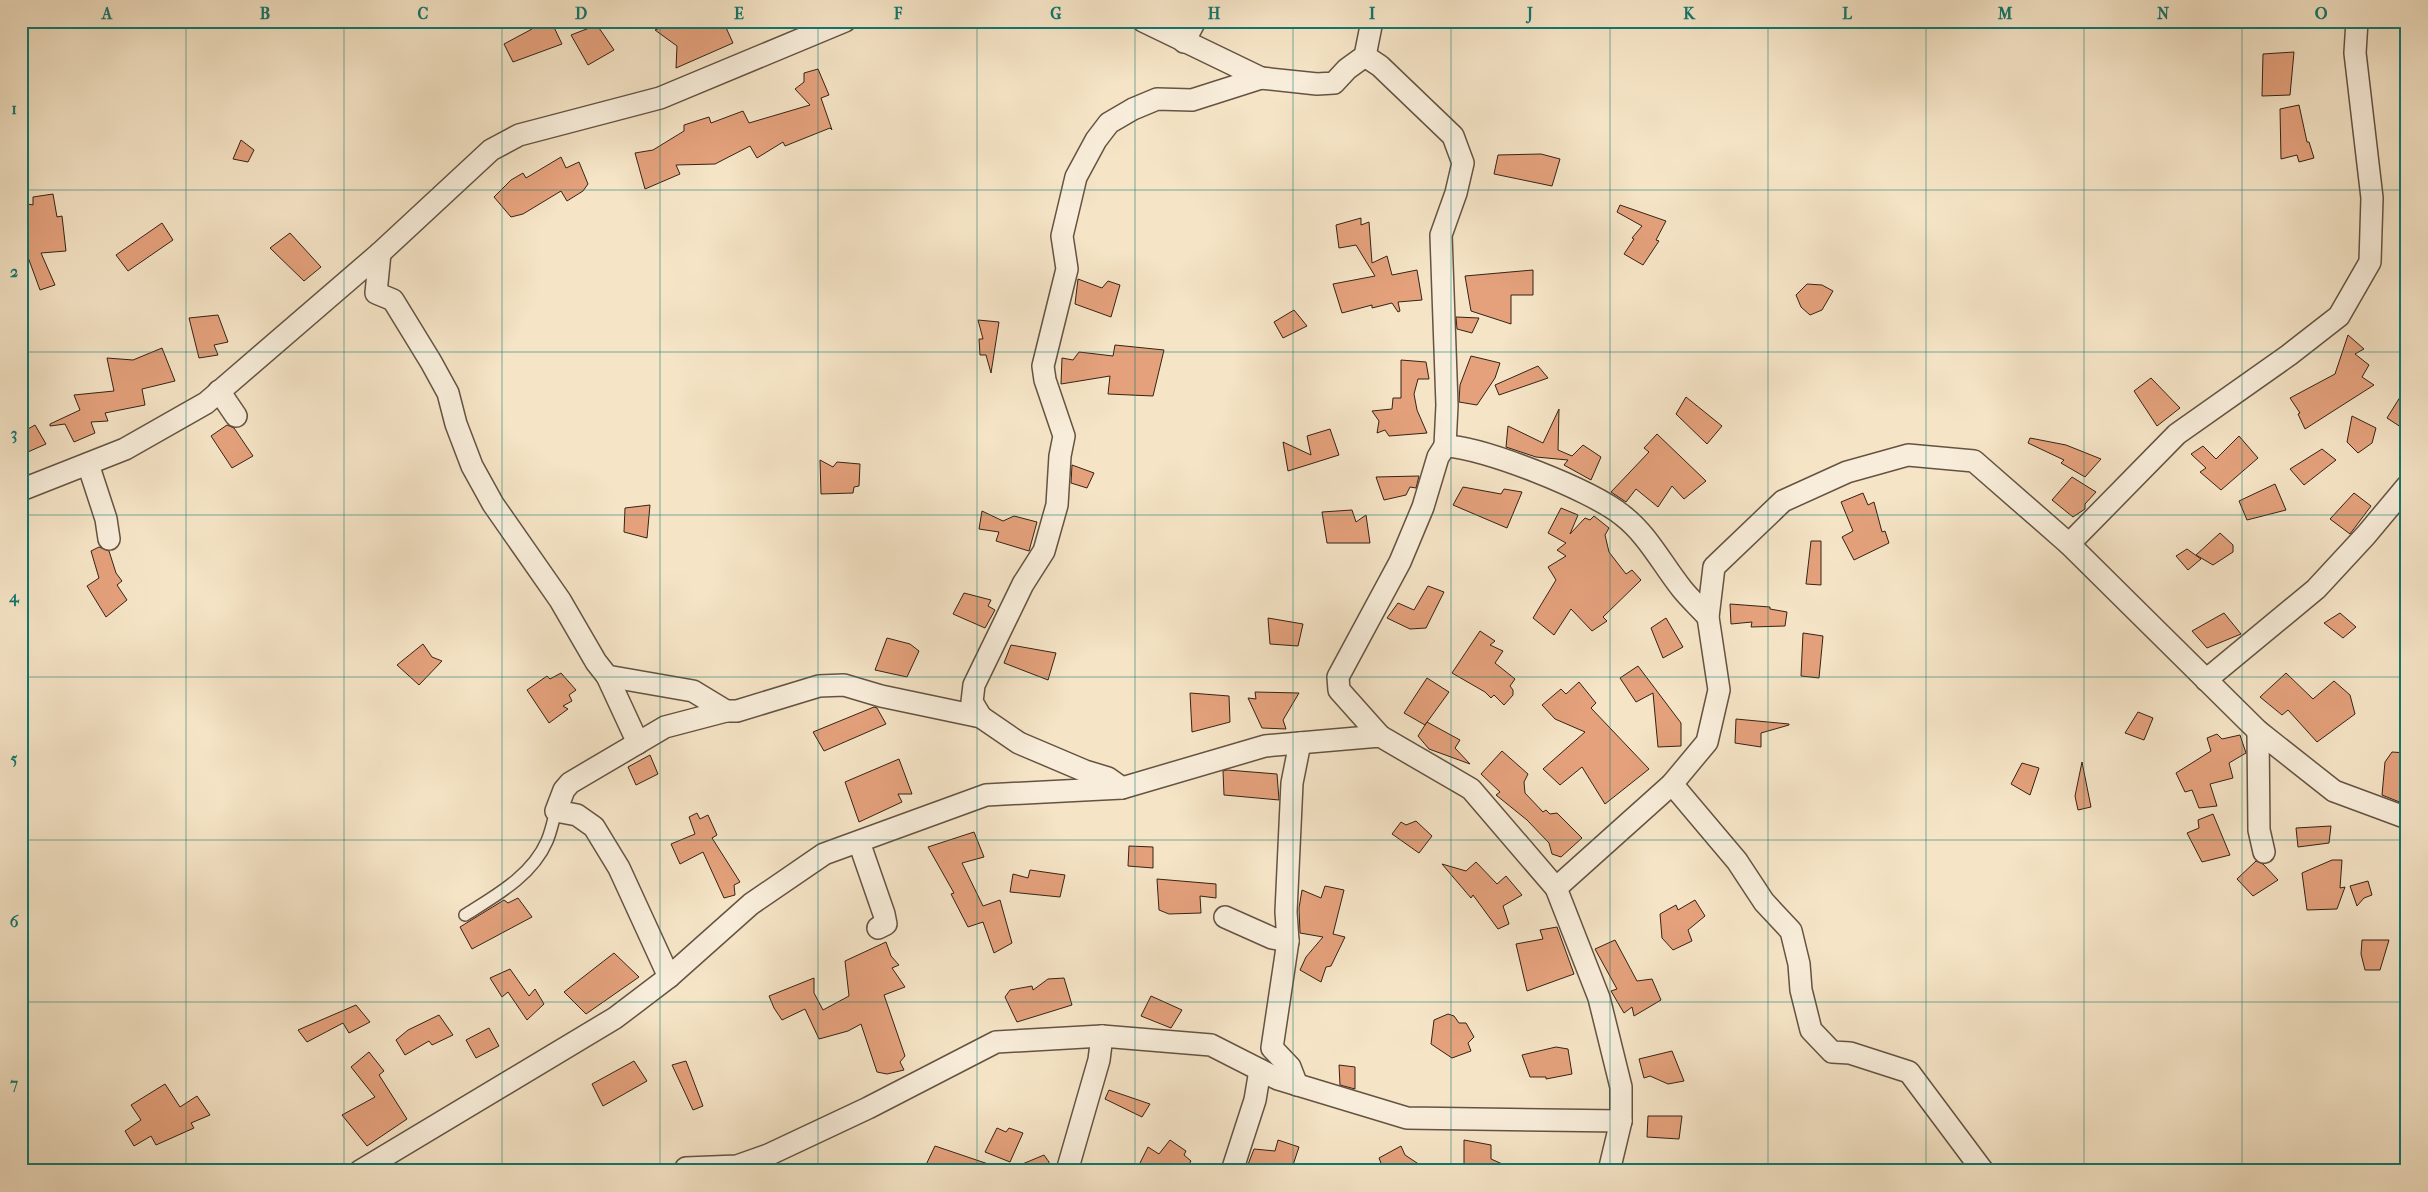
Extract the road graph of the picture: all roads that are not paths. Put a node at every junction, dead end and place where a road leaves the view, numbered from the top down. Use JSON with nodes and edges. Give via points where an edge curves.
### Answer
{"nodes":[{"id":1,"x":845,"y":21,"type":"edge"},
{"id":2,"x":1143,"y":21,"type":"edge"},
{"id":3,"x":1195,"y":21,"type":"edge"},
{"id":4,"x":1372,"y":21,"type":"edge"},
{"id":5,"x":2357,"y":21,"type":"edge"},
{"id":6,"x":1184,"y":42,"type":"junction"},
{"id":7,"x":1365,"y":56,"type":"junction"},
{"id":8,"x":1261,"y":78,"type":"junction"},
{"id":9,"x":380,"y":253,"type":"junction"},
{"id":10,"x":219,"y":391,"type":"junction"},
{"id":11,"x":236,"y":416,"type":"dead end"},
{"id":12,"x":1445,"y":446,"type":"junction"},
{"id":13,"x":88,"y":464,"type":"junction"},
{"id":14,"x":2407,"y":486,"type":"edge"},
{"id":15,"x":21,"y":490,"type":"edge"},
{"id":16,"x":109,"y":539,"type":"dead end"},
{"id":17,"x":2069,"y":544,"type":"junction"},
{"id":18,"x":1708,"y":617,"type":"junction"},
{"id":19,"x":607,"y":676,"type":"junction"},
{"id":20,"x":2206,"y":680,"type":"junction"},
{"id":21,"x":726,"y":711,"type":"junction"},
{"id":22,"x":981,"y":717,"type":"junction"},
{"id":23,"x":2258,"y":731,"type":"junction"},
{"id":24,"x":1380,"y":736,"type":"junction"},
{"id":25,"x":638,"y":743,"type":"junction"},
{"id":26,"x":1300,"y":743,"type":"junction"},
{"id":27,"x":1672,"y":784,"type":"junction"},
{"id":28,"x":1122,"y":788,"type":"junction"},
{"id":29,"x":556,"y":811,"type":"junction"},
{"id":30,"x":2407,"y":818,"type":"edge"},
{"id":31,"x":858,"y":842,"type":"junction"},
{"id":32,"x":2264,"y":852,"type":"dead end"},
{"id":33,"x":1556,"y":888,"type":"junction"},
{"id":34,"x":465,"y":915,"type":"dead end"},
{"id":35,"x":1225,"y":918,"type":"dead end"},
{"id":36,"x":878,"y":928,"type":"dead end"},
{"id":37,"x":1288,"y":941,"type":"junction"},
{"id":38,"x":669,"y":977,"type":"junction"},
{"id":39,"x":1102,"y":1036,"type":"junction"},
{"id":40,"x":1260,"y":1070,"type":"junction"},
{"id":41,"x":1297,"y":1084,"type":"junction"},
{"id":42,"x":1622,"y":1121,"type":"junction"},
{"id":43,"x":686,"y":1168,"type":"dead end"},
{"id":44,"x":360,"y":1171,"type":"edge"},
{"id":45,"x":1067,"y":1171,"type":"edge"},
{"id":46,"x":1232,"y":1171,"type":"edge"},
{"id":47,"x":1610,"y":1171,"type":"edge"},
{"id":48,"x":1983,"y":1171,"type":"edge"}],
"edges":[{"from":1,"to":9,"type":"street","via":[[660,98],[519,135],[491,150]]},
{"from":2,"to":6,"type":"street"},
{"from":3,"to":6,"type":"street"},
{"from":4,"to":7,"type":"street"},
{"from":5,"to":17,"type":"street","via":[[2355,53],[2372,198],[2370,262],[2339,316],[2177,434]]},
{"from":6,"to":8,"type":"street"},
{"from":7,"to":8,"type":"street","via":[[1347,68],[1334,83]]},
{"from":7,"to":12,"type":"street","via":[[1380,66],[1453,136],[1463,163],[1441,235],[1447,405]]},
{"from":8,"to":22,"type":"street","via":[[1192,100],[1157,99],[1133,109],[1110,123],[1096,140],[1076,177],[1062,236],[1067,269],[1043,366],[1064,436],[1057,505],[1044,551],[1023,584],[974,685],[972,702]]},
{"from":9,"to":10,"type":"street"},
{"from":9,"to":19,"type":"street","via":[[376,293],[393,300],[431,362],[448,393],[463,443],[485,489]]},
{"from":10,"to":11,"type":"street"},
{"from":10,"to":13,"type":"street","via":[[206,403],[125,449]]},
{"from":12,"to":18,"type":"street","via":[[1461,446],[1505,460],[1584,493],[1622,514],[1654,547],[1682,589]]},
{"from":12,"to":24,"type":"street","via":[[1438,457],[1423,507],[1400,562],[1338,677],[1339,690]]},
{"from":13,"to":15,"type":"street"},
{"from":13,"to":16,"type":"street","via":[[106,519]]},
{"from":14,"to":20,"type":"street","via":[[2316,589]]},
{"from":17,"to":18,"type":"street","via":[[1974,461],[1908,455],[1847,472],[1783,501],[1714,567]]},
{"from":17,"to":20,"type":"street"},
{"from":18,"to":27,"type":"street","via":[[1719,690],[1707,742]]},
{"from":19,"to":21,"type":"street","via":[[693,691]]},
{"from":19,"to":25,"type":"street"},
{"from":20,"to":23,"type":"street"},
{"from":21,"to":22,"type":"street","via":[[737,711],[819,686],[844,685]]},
{"from":21,"to":25,"type":"street","via":[[665,727]]},
{"from":22,"to":28,"type":"street","via":[[1019,743],[1108,778]]},
{"from":23,"to":30,"type":"street","via":[[2334,791]]},
{"from":23,"to":32,"type":"street","via":[[2259,830]]},
{"from":24,"to":26,"type":"street"},
{"from":24,"to":33,"type":"street","via":[[1471,789]]},
{"from":25,"to":29,"type":"street","via":[[570,783]]},
{"from":26,"to":28,"type":"street","via":[[1265,746]]},
{"from":26,"to":37,"type":"street","via":[[1292,783],[1286,912]]},
{"from":27,"to":33,"type":"street"},
{"from":27,"to":48,"type":"street","via":[[1737,861],[1764,902],[1791,931],[1810,1030],[1832,1052],[1850,1053],[1909,1072]]},
{"from":28,"to":31,"type":"street","via":[[986,795]]},
{"from":29,"to":34,"type":"lane","via":[[547,842],[529,869],[500,893]]},
{"from":29,"to":38,"type":"street","via":[[577,815],[594,828],[619,868]]},
{"from":31,"to":36,"type":"street","via":[[884,914],[886,924]]},
{"from":31,"to":38,"type":"street","via":[[824,854],[751,904]]},
{"from":33,"to":42,"type":"street","via":[[1599,998],[1621,1087]]},
{"from":35,"to":37,"type":"street","via":[[1272,938]]},
{"from":37,"to":41,"type":"street","via":[[1272,1048],[1290,1067]]},
{"from":38,"to":44,"type":"street","via":[[615,1018]]},
{"from":39,"to":40,"type":"street","via":[[1211,1044]]},
{"from":39,"to":43,"type":"street","via":[[996,1042],[768,1155],[737,1166]]},
{"from":39,"to":45,"type":"street","via":[[1099,1060]]},
{"from":40,"to":41,"type":"street"},
{"from":40,"to":46,"type":"street","via":[[1255,1100]]},
{"from":41,"to":42,"type":"street","via":[[1407,1118]]},
{"from":42,"to":47,"type":"street"}]}
